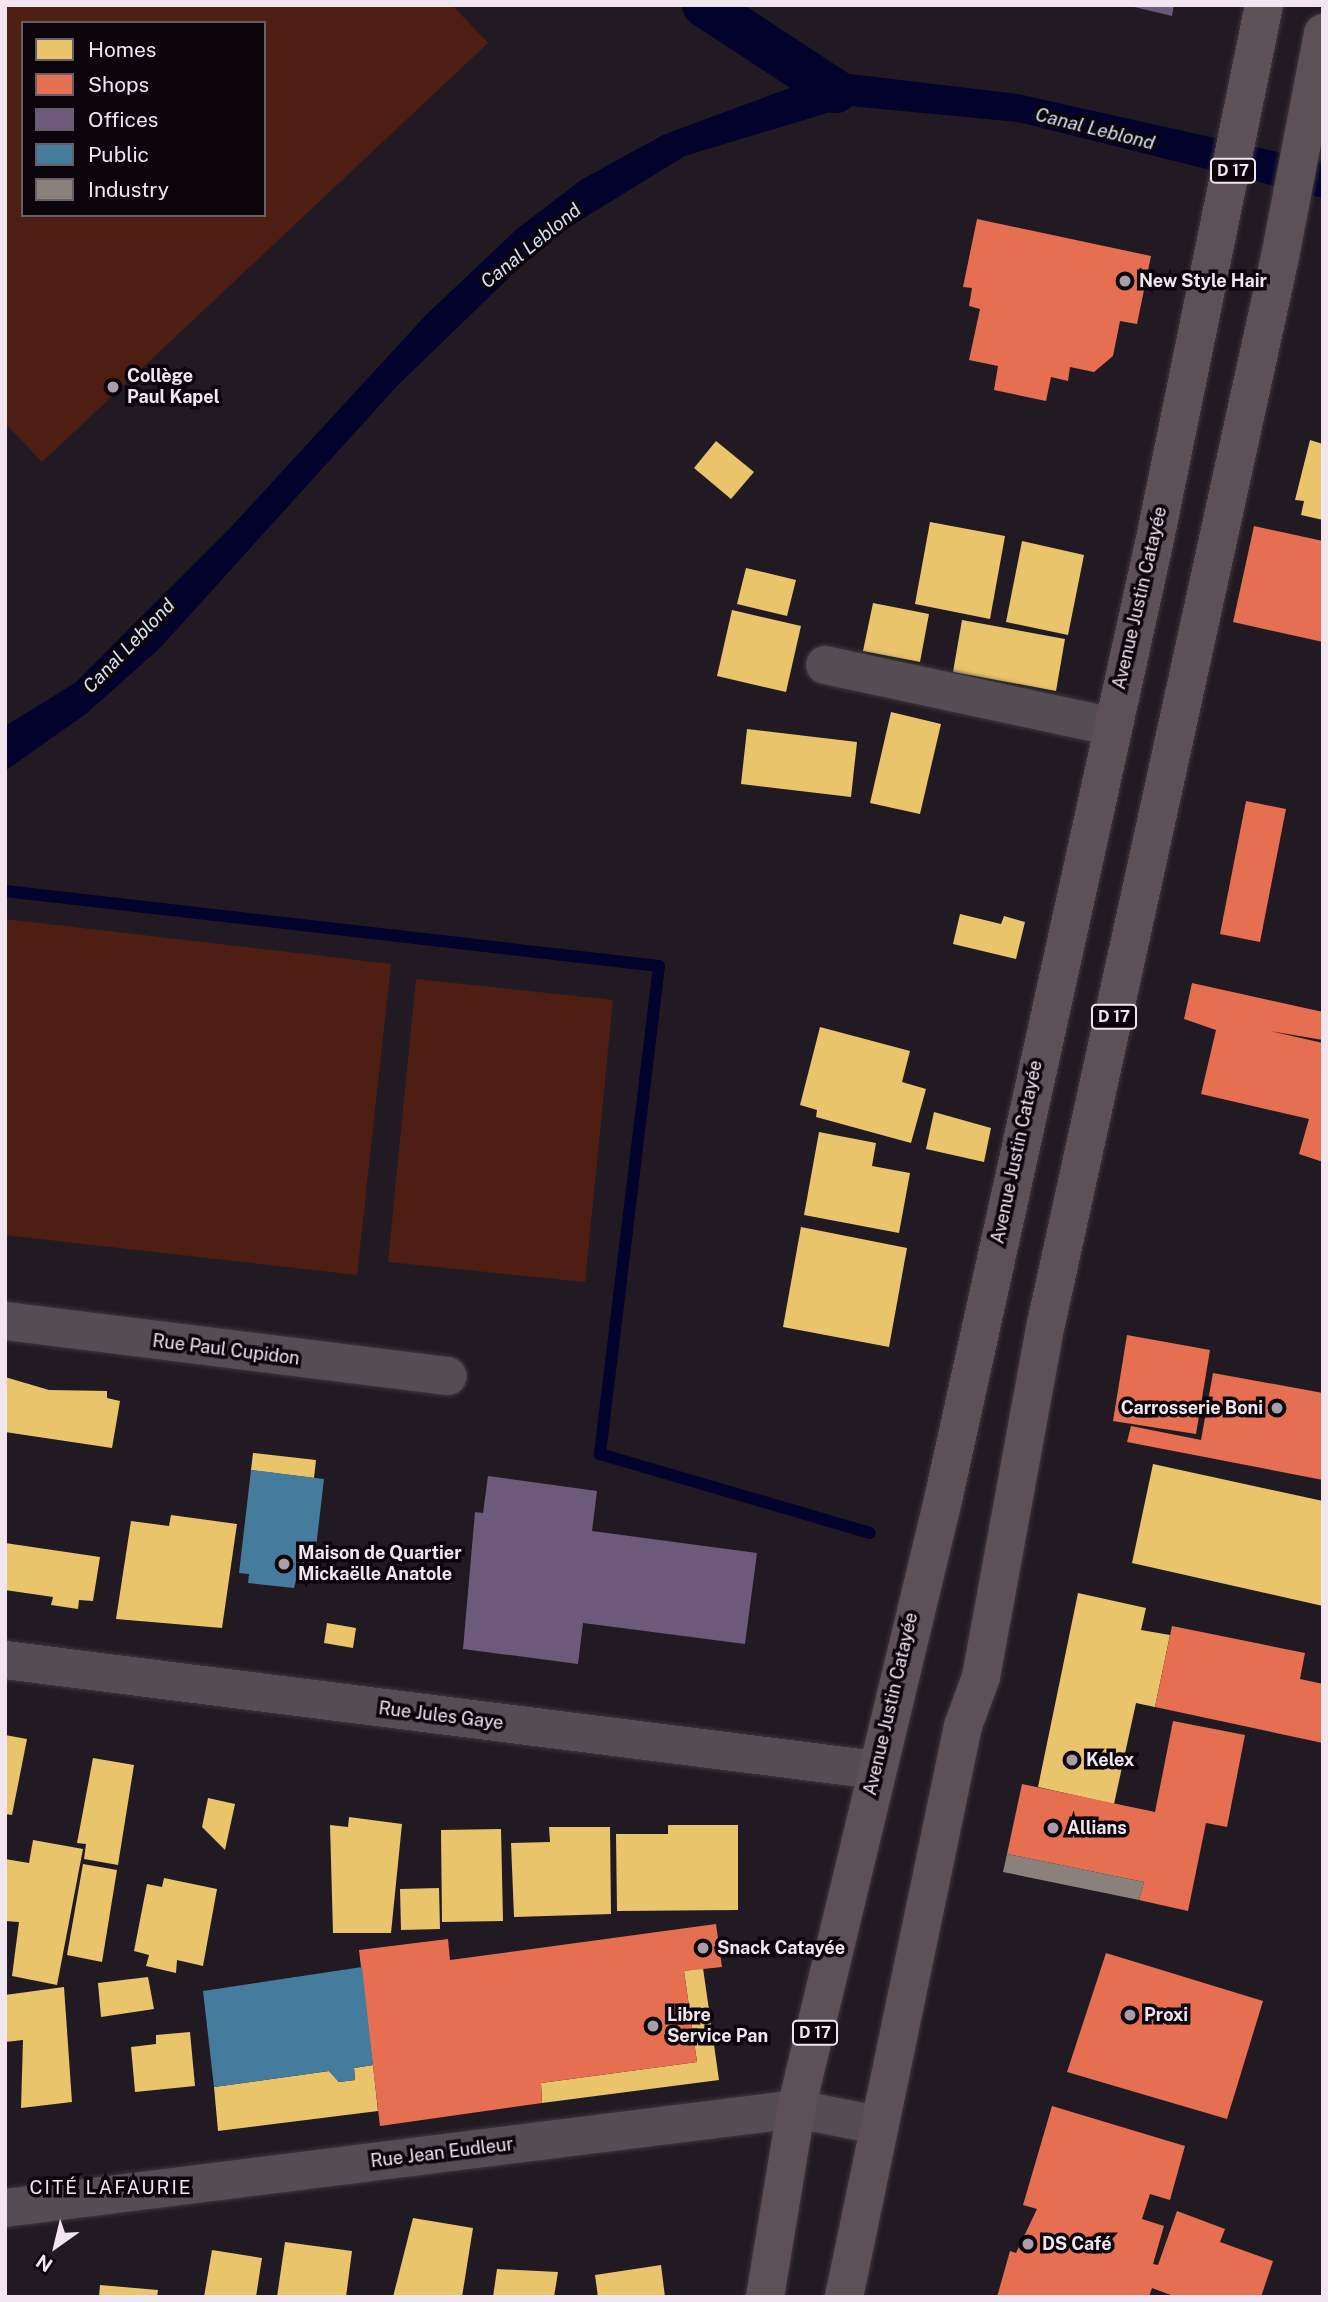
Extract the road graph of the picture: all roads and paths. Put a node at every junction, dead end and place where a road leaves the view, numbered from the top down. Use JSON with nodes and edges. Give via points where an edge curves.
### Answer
{"nodes":[{"id":1,"x":1264,"y":5,"type":"edge"},
{"id":2,"x":1323,"y":33,"type":"edge"},
{"id":3,"x":825,"y":665,"type":"dead end"},
{"id":4,"x":1110,"y":726,"type":"junction"},
{"id":5,"x":5,"y":1321,"type":"edge"},
{"id":6,"x":448,"y":1376,"type":"dead end"},
{"id":7,"x":5,"y":1660,"type":"edge"},
{"id":8,"x":876,"y":1770,"type":"junction"},
{"id":9,"x":796,"y":2109,"type":"junction"},
{"id":10,"x":878,"y":2125,"type":"junction"},
{"id":11,"x":5,"y":2208,"type":"edge"},
{"id":12,"x":765,"y":2297,"type":"edge"},
{"id":13,"x":844,"y":2297,"type":"edge"}],
"edges":[{"from":1,"to":4,"type":"main road","name":"Avenue Justin Catayée","number":"D 17","via":[[1220,233]]},
{"from":2,"to":10,"type":"main road","number":"D 17","via":[[1282,247],[1046,1324],[981,1677],[963,1726]]},
{"from":3,"to":4,"type":"street"},
{"from":4,"to":8,"type":"main road","name":"Avenue Justin Catayée","number":"D 17","via":[[946,1487]]},
{"from":5,"to":6,"type":"street","name":"Rue Paul Cupidon"},
{"from":7,"to":8,"type":"street","name":"Rue Jules Gaye"},
{"from":8,"to":9,"type":"main road","name":"Avenue Justin Catayée","number":"D 17"},
{"from":9,"to":10,"type":"street","name":"Rue Jean Eudleur"},
{"from":9,"to":11,"type":"street","name":"Rue Jean Eudleur"},
{"from":9,"to":12,"type":"main road","name":"Avenue Justin Catayée","number":"D 17"},
{"from":10,"to":13,"type":"main road","number":"D 17"}]}
